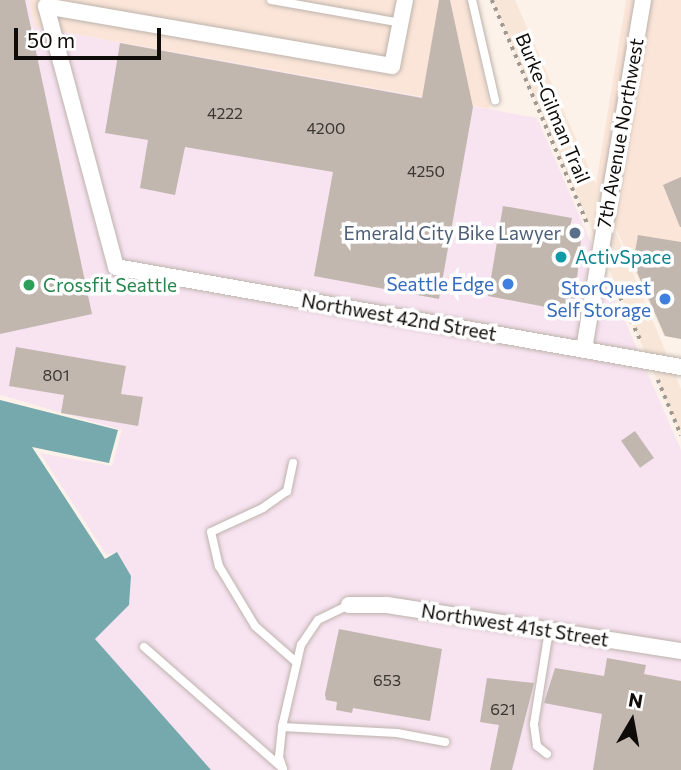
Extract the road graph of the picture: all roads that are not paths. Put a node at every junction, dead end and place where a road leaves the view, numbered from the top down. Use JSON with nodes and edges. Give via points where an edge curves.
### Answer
{"nodes":[{"id":1,"x":271,"y":0,"type":"edge"},
{"id":2,"x":405,"y":0,"type":"edge"},
{"id":3,"x":472,"y":0,"type":"edge"},
{"id":4,"x":643,"y":0,"type":"edge"},
{"id":5,"x":45,"y":3,"type":"edge"},
{"id":6,"x":401,"y":23,"type":"junction"},
{"id":7,"x":495,"y":100,"type":"dead end"},
{"id":8,"x":584,"y":349,"type":"junction"},
{"id":9,"x":681,"y":367,"type":"edge"},
{"id":10,"x":293,"y":463,"type":"dead end"},
{"id":11,"x":349,"y":605,"type":"joint"},
{"id":12,"x":549,"y":630,"type":"junction"},
{"id":13,"x":144,"y":647,"type":"dead end"},
{"id":14,"x":681,"y":651,"type":"edge"},
{"id":15,"x":296,"y":662,"type":"junction"},
{"id":16,"x":282,"y":727,"type":"junction"},
{"id":17,"x":445,"y":742,"type":"dead end"},
{"id":18,"x":547,"y":754,"type":"dead end"},
{"id":19,"x":284,"y":769,"type":"edge"}],
"edges":[{"from":1,"to":6,"type":"lane"},
{"from":2,"to":6,"type":"street"},
{"from":3,"to":7,"type":"lane"},
{"from":4,"to":8,"type":"street","name":"7th Avenue Northwest"},
{"from":5,"to":6,"type":"street","via":[[392,66]]},
{"from":5,"to":8,"type":"street","name":"Northwest 42nd Street","via":[[116,267]]},
{"from":8,"to":9,"type":"street","name":"Northwest 42nd Street"},
{"from":10,"to":15,"type":"lane","via":[[287,491],[263,509],[211,532],[219,566],[255,625]]},
{"from":11,"to":12,"type":"street","name":"Northwest 41st Street","via":[[387,605]]},
{"from":11,"to":15,"type":"lane","via":[[318,620],[300,645]]},
{"from":12,"to":14,"type":"street","name":"Northwest 41st Street"},
{"from":12,"to":18,"type":"lane","via":[[534,724],[537,746]]},
{"from":13,"to":19,"type":"lane"},
{"from":15,"to":16,"type":"lane"},
{"from":16,"to":17,"type":"lane","via":[[397,733]]},
{"from":16,"to":19,"type":"lane","via":[[279,757]]}]}
